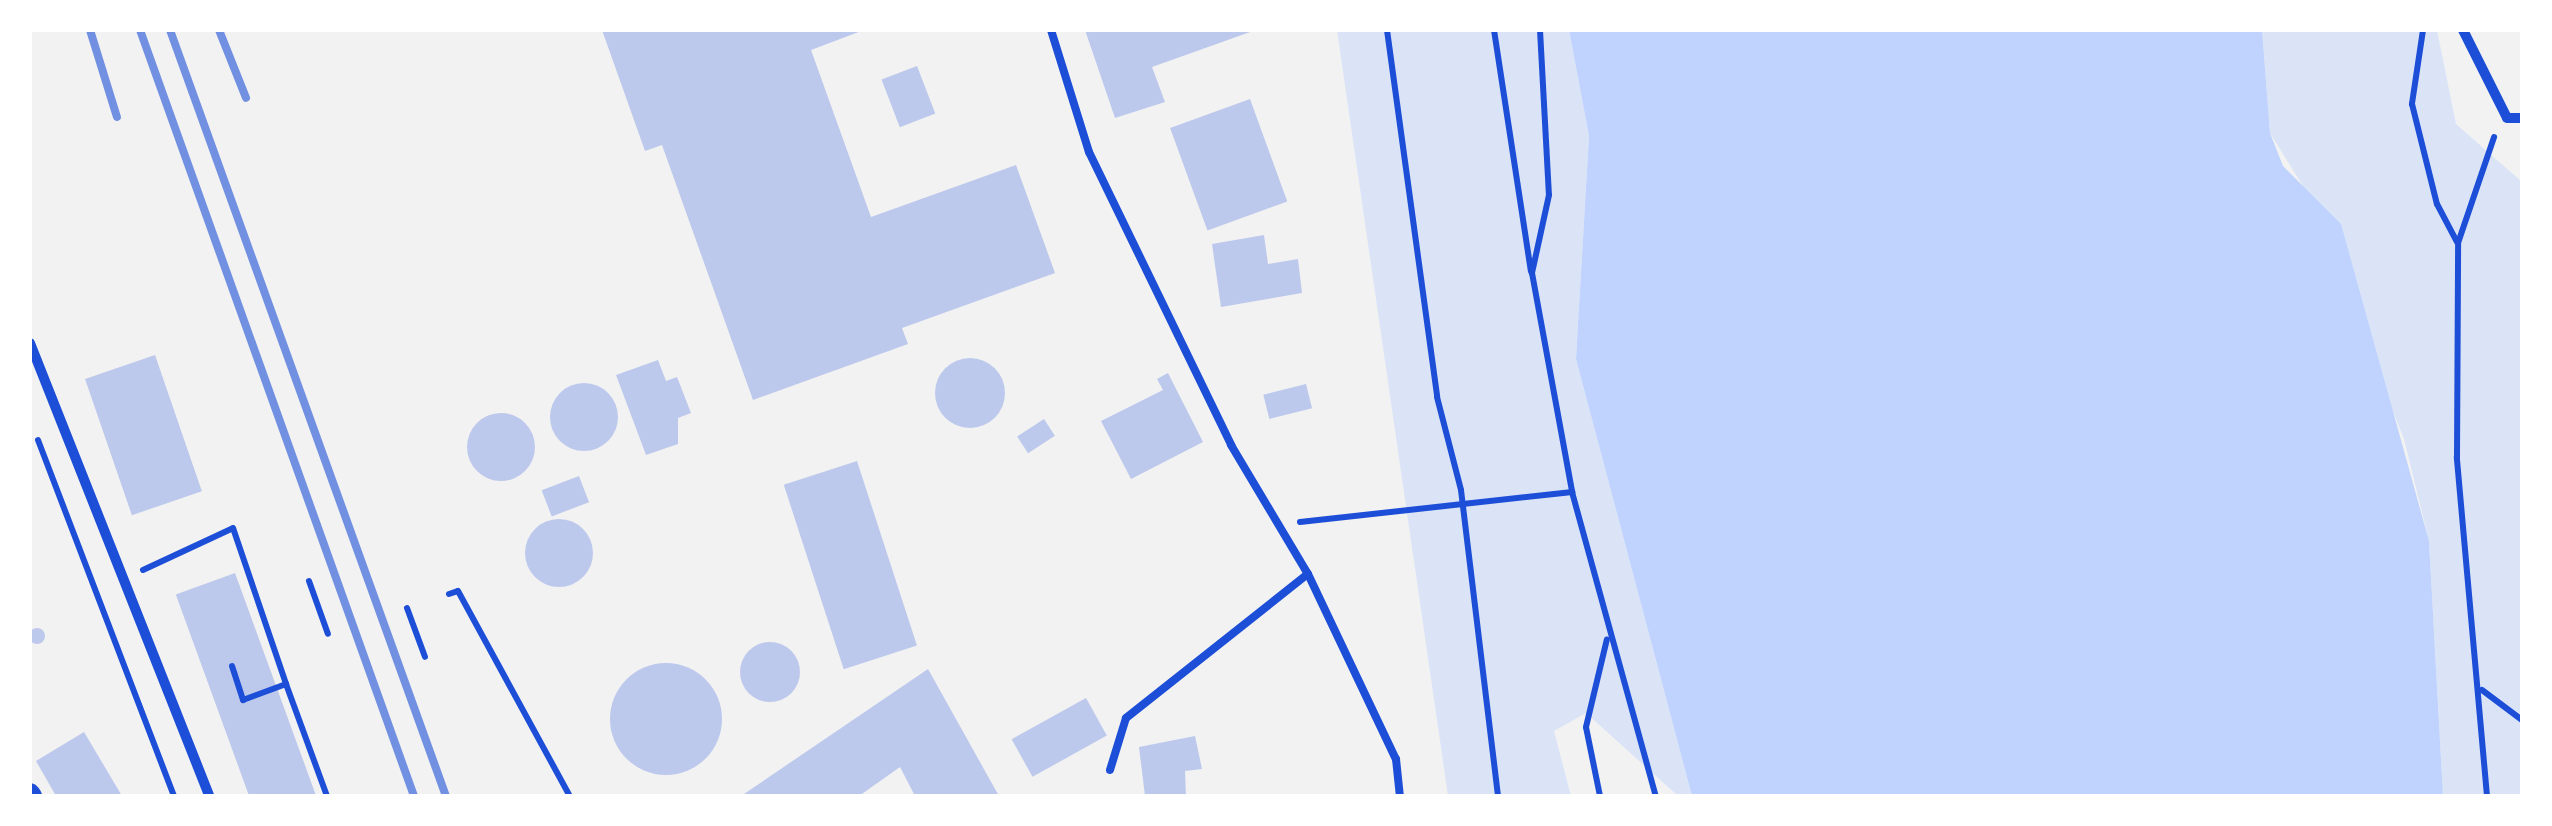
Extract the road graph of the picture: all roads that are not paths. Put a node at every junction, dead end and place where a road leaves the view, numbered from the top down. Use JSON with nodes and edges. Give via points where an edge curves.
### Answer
{"nodes":[{"id":1,"x":1050,"y":30,"type":"edge"},
{"id":2,"x":2463,"y":30,"type":"edge"},
{"id":3,"x":2522,"y":118,"type":"edge"},
{"id":4,"x":30,"y":343,"type":"edge"},
{"id":5,"x":1308,"y":574,"type":"junction"},
{"id":6,"x":1110,"y":770,"type":"dead end"},
{"id":7,"x":209,"y":796,"type":"edge"},
{"id":8,"x":1400,"y":796,"type":"edge"}],
"edges":[{"from":1,"to":5,"type":"lane","via":[[1088,152]]},
{"from":2,"to":3,"type":"street","via":[[2506,118]]},
{"from":4,"to":7,"type":"street"},
{"from":5,"to":6,"type":"lane","via":[[1126,718]]},
{"from":5,"to":8,"type":"lane","via":[[1396,759]]}]}
